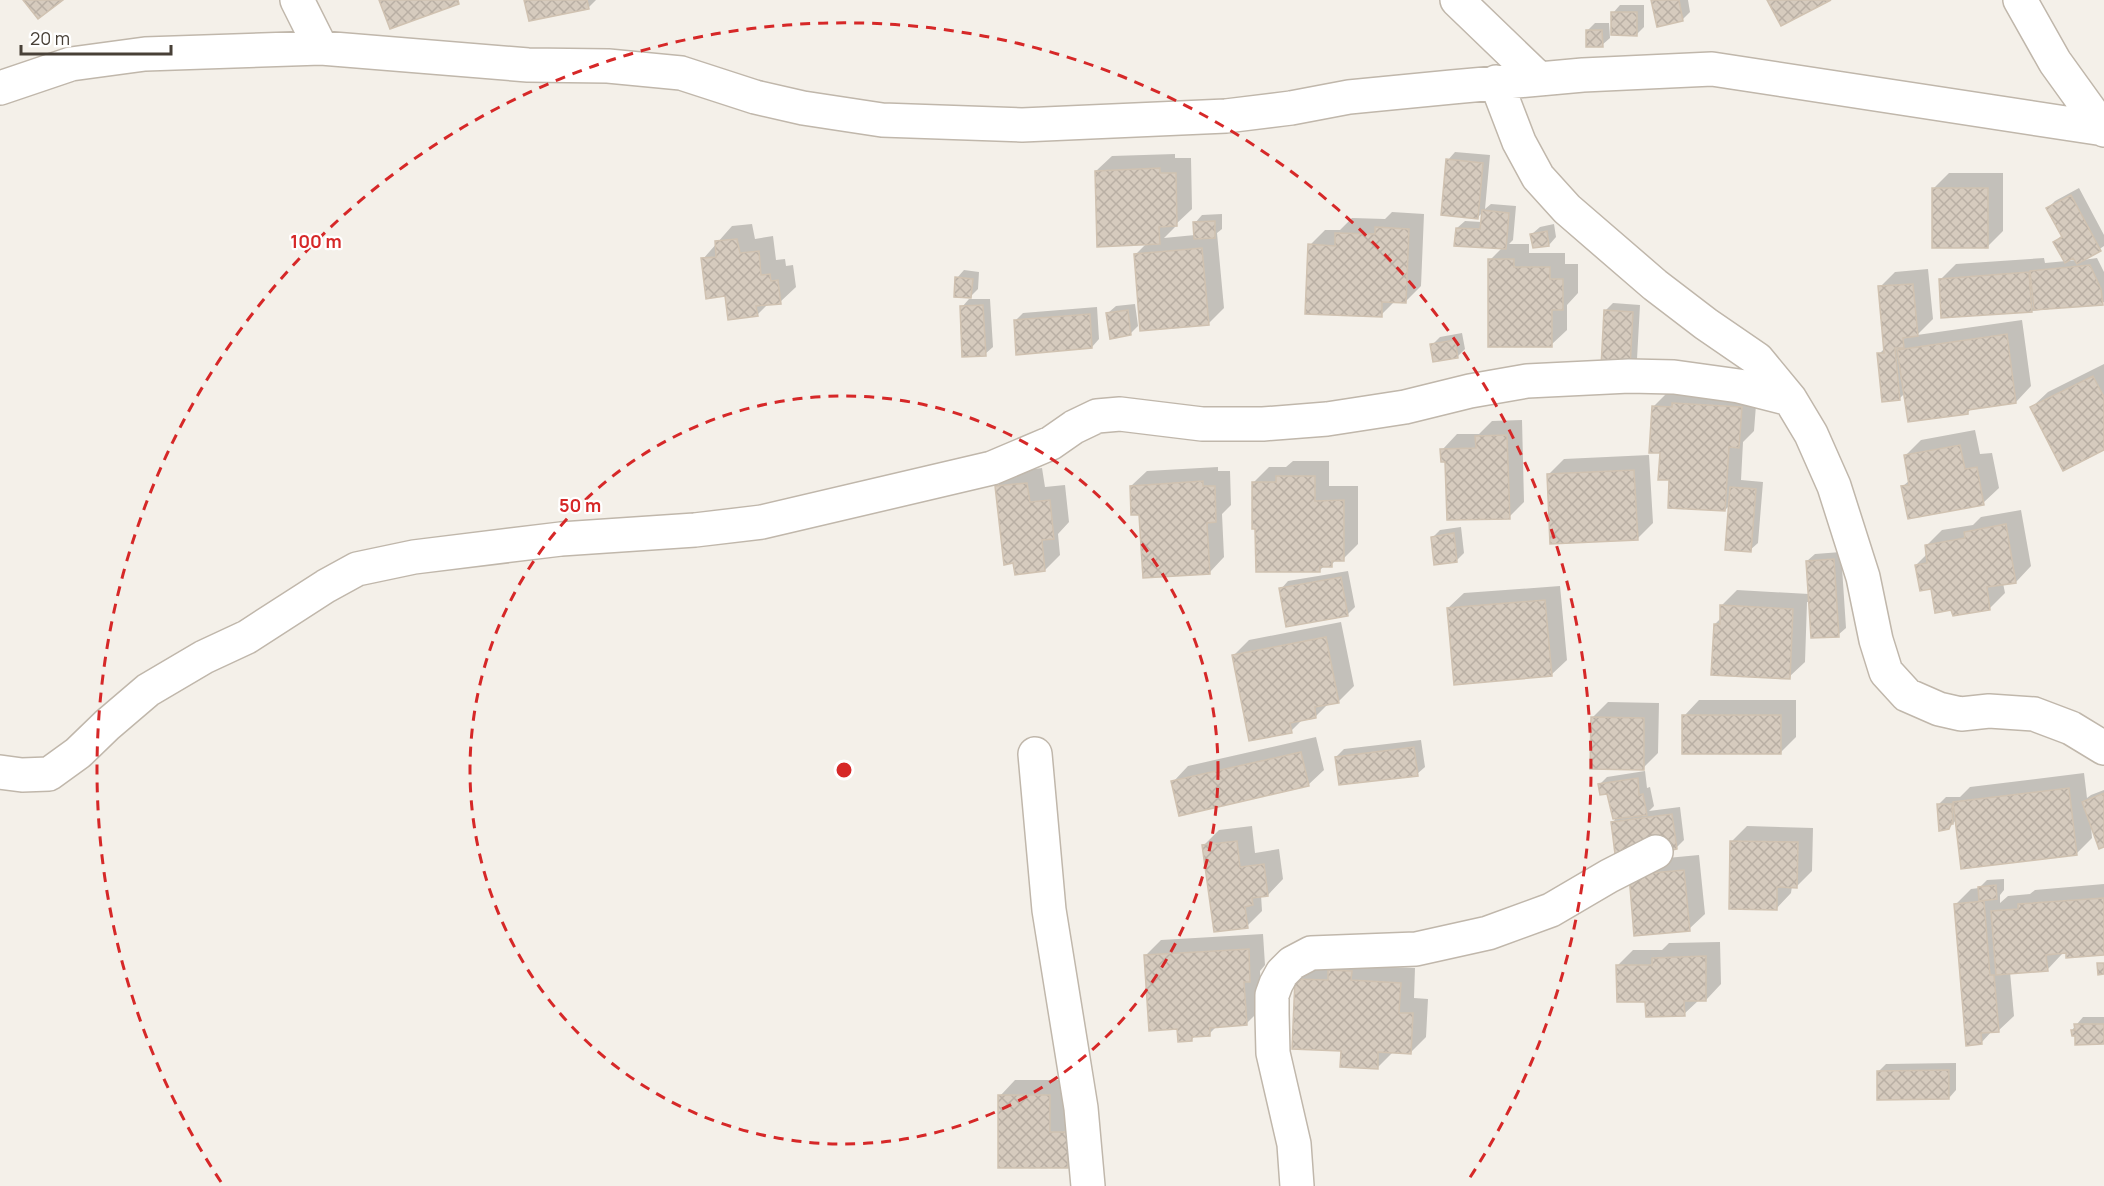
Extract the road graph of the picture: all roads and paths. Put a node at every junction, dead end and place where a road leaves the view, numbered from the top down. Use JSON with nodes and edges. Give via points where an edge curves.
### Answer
{"nodes":[{"id":1,"x":297,"y":0,"type":"edge"},
{"id":2,"x":1457,"y":0,"type":"edge"},
{"id":3,"x":2020,"y":0,"type":"edge"},
{"id":4,"x":321,"y":48,"type":"junction"},
{"id":5,"x":1539,"y":79,"type":"junction"},
{"id":6,"x":1497,"y":82,"type":"junction"},
{"id":7,"x":0,"y":88,"type":"edge"},
{"id":8,"x":2104,"y":130,"type":"edge"},
{"id":9,"x":1790,"y":399,"type":"junction"},
{"id":10,"x":2104,"y":748,"type":"edge"},
{"id":11,"x":1035,"y":754,"type":"dead end"},
{"id":12,"x":0,"y":772,"type":"edge"},
{"id":13,"x":1656,"y":852,"type":"dead end"},
{"id":14,"x":1088,"y":1186,"type":"edge"},
{"id":15,"x":1297,"y":1186,"type":"edge"}],
"edges":[{"from":1,"to":4,"type":"street"},
{"from":2,"to":5,"type":"street"},
{"from":3,"to":8,"type":"street","via":[[2055,62]]},
{"from":4,"to":6,"type":"street","via":[[681,73],[803,108],[882,120],[1022,125],[1226,116],[1349,97]]},
{"from":4,"to":7,"type":"street","via":[[145,54],[71,64]]},
{"from":5,"to":6,"type":"street"},
{"from":5,"to":8,"type":"street","via":[[1712,69]]},
{"from":6,"to":9,"type":"street","via":[[1519,142],[1538,177],[1567,209],[1655,285],[1757,359]]},
{"from":9,"to":10,"type":"street","via":[[1834,486],[1863,577],[1886,672],[1907,695],[1939,710],[1961,714],[2034,714],[2071,728]]},
{"from":9,"to":12,"type":"street","via":[[1717,382],[1674,376],[1629,376],[1527,381],[1405,407],[1263,424],[1202,424],[1120,414],[1096,416],[1051,443],[992,468],[762,522],[550,540],[414,557],[357,569],[247,637],[166,679],[50,774]]},
{"from":11,"to":14,"type":"street","via":[[1049,910],[1081,1108]]},
{"from":13,"to":15,"type":"street","via":[[1551,910],[1488,933],[1416,949],[1311,953],[1292,963],[1276,984],[1272,1014],[1273,1053],[1294,1144]]}]}
